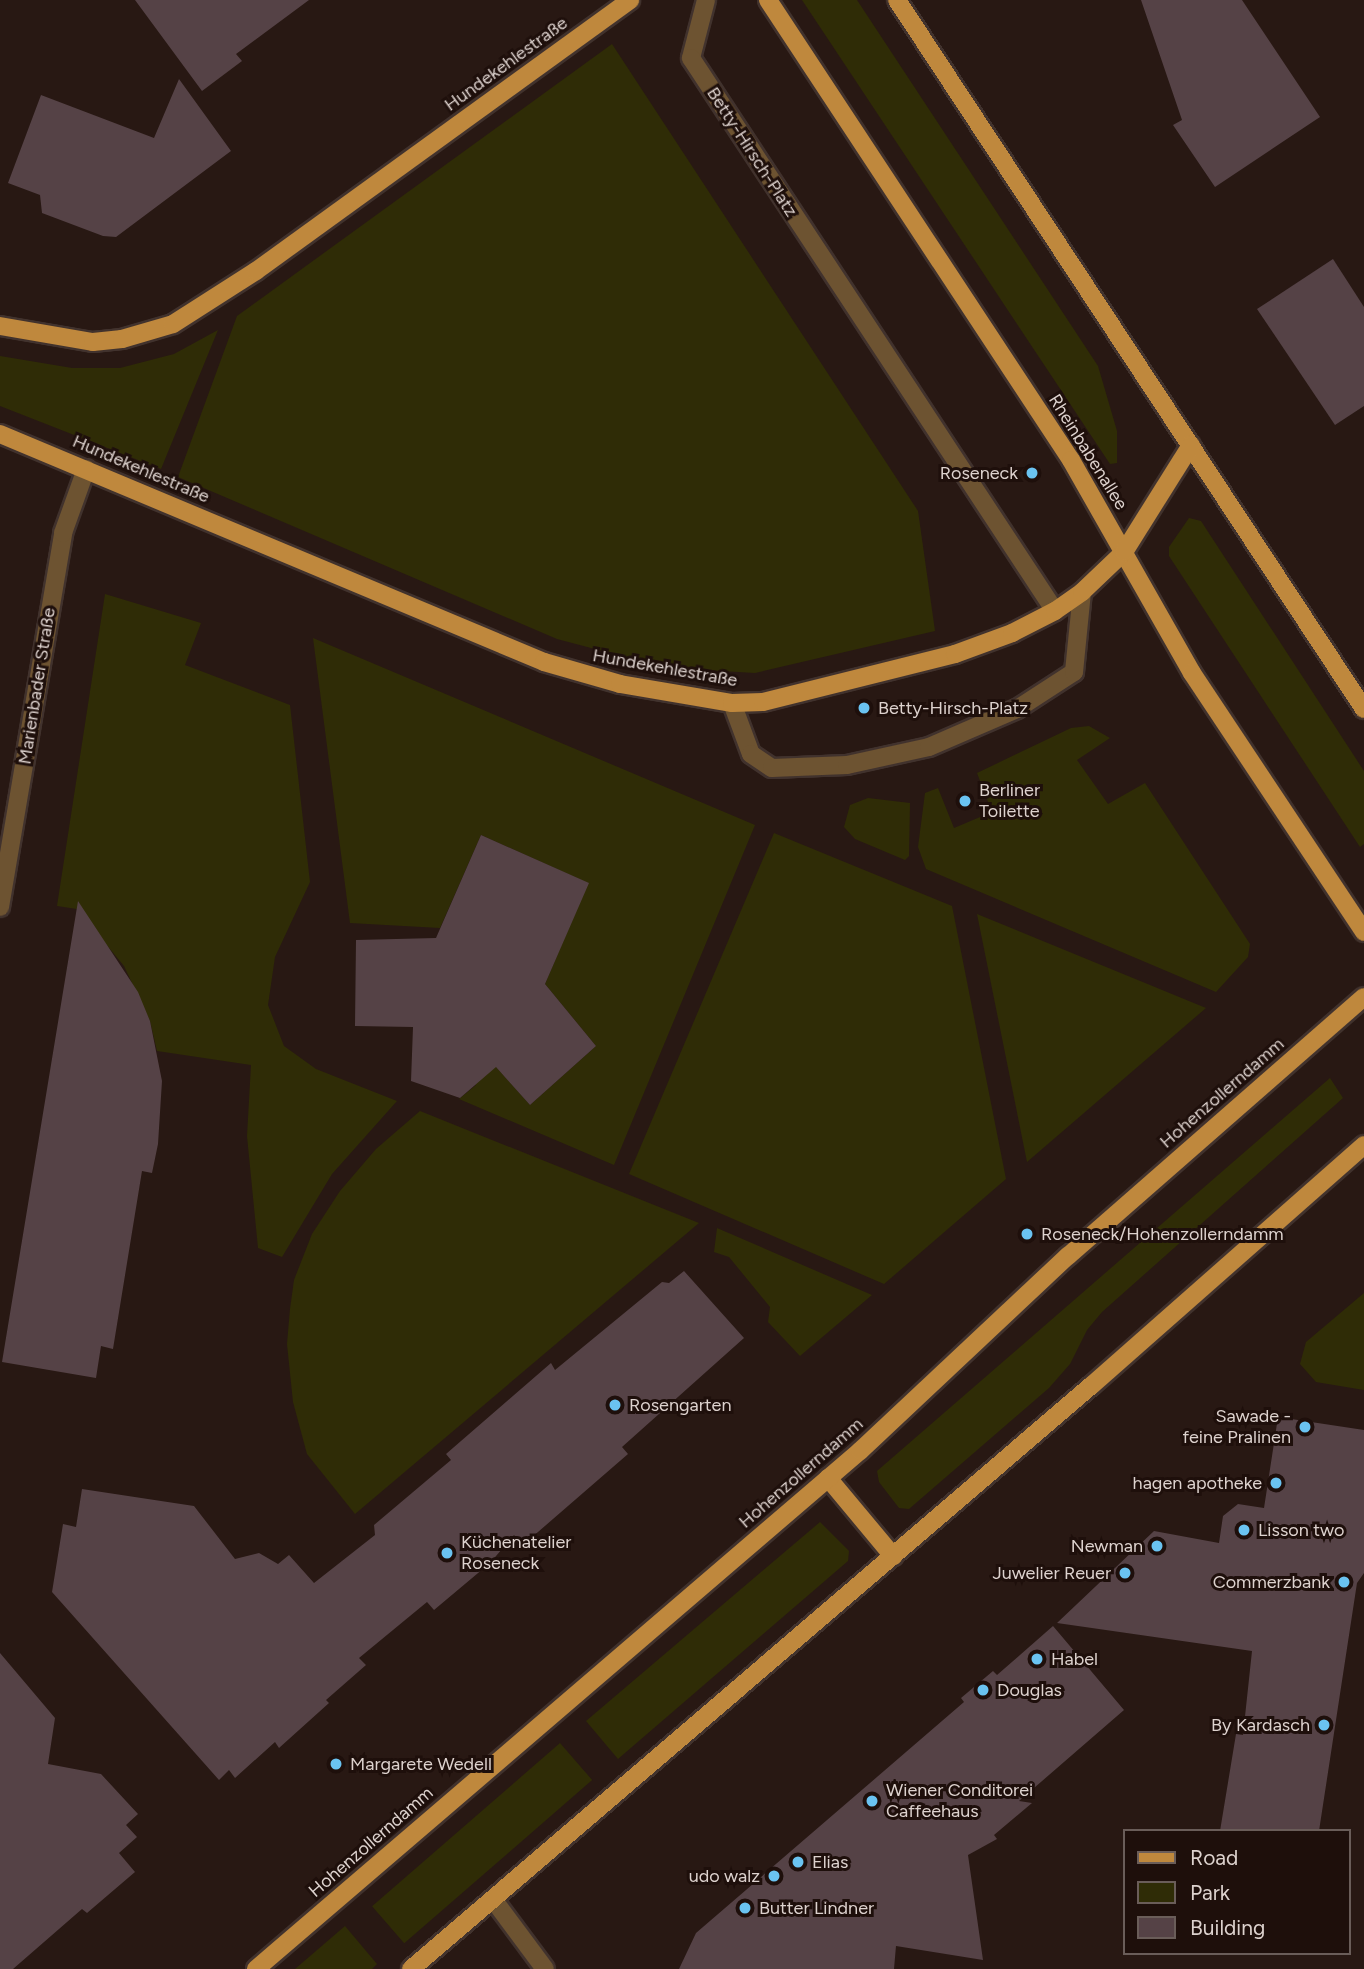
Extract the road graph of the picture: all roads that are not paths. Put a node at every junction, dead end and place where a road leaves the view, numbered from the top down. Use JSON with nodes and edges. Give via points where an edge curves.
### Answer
{"nodes":[{"id":1,"x":630,"y":0,"type":"edge"},
{"id":2,"x":706,"y":0,"type":"edge"},
{"id":3,"x":768,"y":0,"type":"edge"},
{"id":4,"x":897,"y":0,"type":"edge"},
{"id":5,"x":0,"y":326,"type":"edge"},
{"id":6,"x":0,"y":434,"type":"edge"},
{"id":7,"x":1191,"y":445,"type":"junction"},
{"id":8,"x":86,"y":469,"type":"junction"},
{"id":9,"x":1124,"y":552,"type":"junction"},
{"id":10,"x":1082,"y":592,"type":"junction"},
{"id":11,"x":1055,"y":611,"type":"junction"},
{"id":12,"x":732,"y":703,"type":"junction"},
{"id":13,"x":1364,"y":709,"type":"edge"},
{"id":14,"x":0,"y":907,"type":"edge"},
{"id":15,"x":1364,"y":932,"type":"edge"},
{"id":16,"x":1364,"y":997,"type":"edge"},
{"id":17,"x":1364,"y":1145,"type":"edge"},
{"id":18,"x":828,"y":1478,"type":"junction"},
{"id":19,"x":892,"y":1556,"type":"junction"},
{"id":20,"x":493,"y":1899,"type":"junction"},
{"id":21,"x":256,"y":1969,"type":"edge"},
{"id":22,"x":411,"y":1969,"type":"edge"},
{"id":23,"x":545,"y":1969,"type":"edge"}],
"edges":[{"from":1,"to":5,"type":"main road","name":"Hundekehlestraße","via":[[267,263],[173,324],[148,334],[93,342]]},
{"from":2,"to":11,"type":"street","name":"Betty-Hirsch-Platz","via":[[691,58]]},
{"from":3,"to":9,"type":"main road","name":"Rheinbabenallee","via":[[1071,460]]},
{"from":4,"to":7,"type":"main road"},
{"from":6,"to":8,"type":"main road","name":"Hundekehlestraße"},
{"from":7,"to":9,"type":"main road","name":"Hundekehlestraße"},
{"from":7,"to":13,"type":"main road"},
{"from":8,"to":12,"type":"main road","name":"Hundekehlestraße","via":[[544,662],[620,684]]},
{"from":8,"to":14,"type":"street","name":"Marienbader Straße","via":[[62,533]]},
{"from":9,"to":10,"type":"main road","name":"Hundekehlestraße"},
{"from":9,"to":15,"type":"main road","name":"Rheinbabenallee","via":[[1192,673]]},
{"from":10,"to":11,"type":"main road","name":"Hundekehlestraße"},
{"from":10,"to":12,"type":"street","via":[[1074,673],[1017,709],[929,747],[847,765],[772,768],[751,754],[743,741]]},
{"from":11,"to":12,"type":"main road","name":"Hundekehlestraße","via":[[955,654],[763,702]]},
{"from":16,"to":18,"type":"main road","name":"Hohenzollerndamm","via":[[1068,1256]]},
{"from":17,"to":19,"type":"main road"},
{"from":18,"to":19,"type":"main road"},
{"from":18,"to":21,"type":"main road","name":"Hohenzollerndamm"},
{"from":19,"to":20,"type":"main road"},
{"from":20,"to":22,"type":"main road"},
{"from":20,"to":23,"type":"street"}]}
